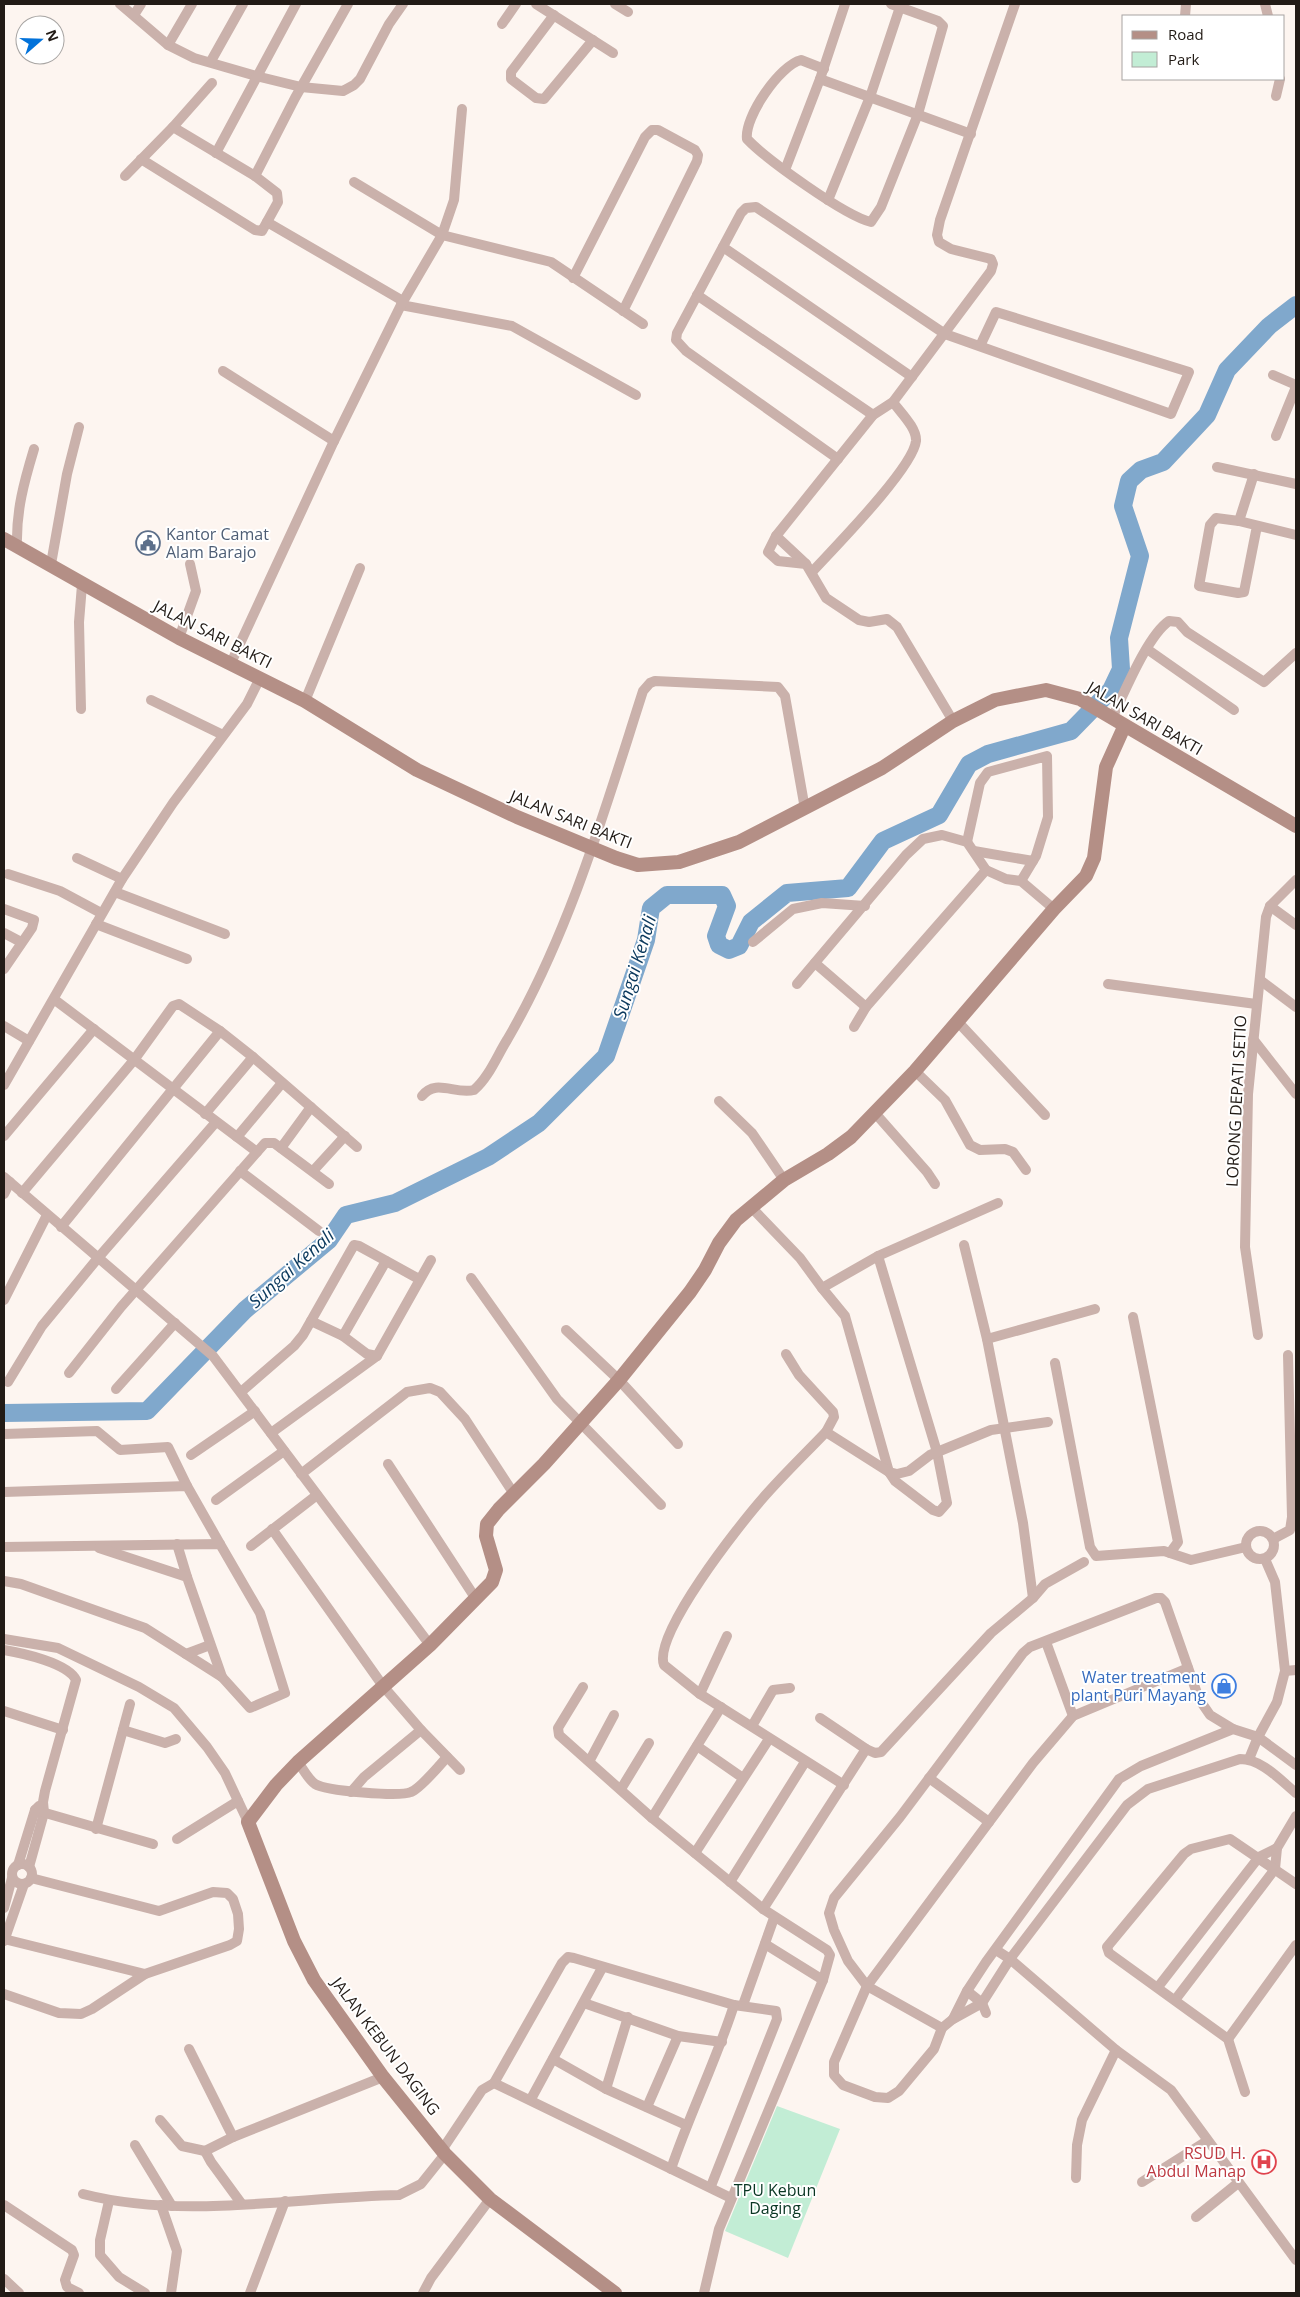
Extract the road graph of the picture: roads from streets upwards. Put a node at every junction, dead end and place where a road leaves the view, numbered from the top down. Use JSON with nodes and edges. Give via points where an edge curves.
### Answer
{"nodes":[{"id":1,"x":120,"y":4,"type":"edge"},
{"id":2,"x":141,"y":4,"type":"edge"},
{"id":3,"x":192,"y":4,"type":"edge"},
{"id":4,"x":243,"y":4,"type":"edge"},
{"id":5,"x":296,"y":4,"type":"edge"},
{"id":6,"x":404,"y":4,"type":"edge"},
{"id":7,"x":516,"y":4,"type":"edge"},
{"id":8,"x":536,"y":4,"type":"edge"},
{"id":9,"x":615,"y":4,"type":"edge"},
{"id":10,"x":845,"y":4,"type":"edge"},
{"id":11,"x":1016,"y":4,"type":"edge"},
{"id":12,"x":895,"y":5,"type":"edge"},
{"id":13,"x":346,"y":9,"type":"edge"},
{"id":14,"x":628,"y":12,"type":"dead end"},
{"id":15,"x":134,"y":15,"type":"junction"},
{"id":16,"x":554,"y":15,"type":"junction"},
{"id":17,"x":502,"y":24,"type":"dead end"},
{"id":18,"x":593,"y":40,"type":"junction"},
{"id":19,"x":168,"y":45,"type":"junction"},
{"id":20,"x":613,"y":53,"type":"dead end"},
{"id":21,"x":211,"y":61,"type":"junction"},
{"id":22,"x":822,"y":74,"type":"junction"},
{"id":23,"x":256,"y":76,"type":"junction"},
{"id":24,"x":1280,"y":80,"type":"edge"},
{"id":25,"x":212,"y":83,"type":"dead end"},
{"id":26,"x":301,"y":86,"type":"junction"},
{"id":27,"x":1276,"y":96,"type":"dead end"},
{"id":28,"x":870,"y":97,"type":"junction"},
{"id":29,"x":462,"y":109,"type":"dead end"},
{"id":30,"x":918,"y":114,"type":"junction"},
{"id":31,"x":174,"y":127,"type":"junction"},
{"id":32,"x":971,"y":134,"type":"junction"},
{"id":33,"x":216,"y":154,"type":"junction"},
{"id":34,"x":141,"y":159,"type":"junction"},
{"id":35,"x":785,"y":170,"type":"junction"},
{"id":36,"x":125,"y":176,"type":"dead end"},
{"id":37,"x":256,"y":176,"type":"junction"},
{"id":38,"x":354,"y":182,"type":"dead end"},
{"id":39,"x":828,"y":200,"type":"junction"},
{"id":40,"x":267,"y":222,"type":"junction"},
{"id":41,"x":442,"y":235,"type":"junction"},
{"id":42,"x":723,"y":247,"type":"junction"},
{"id":43,"x":573,"y":278,"type":"junction"},
{"id":44,"x":697,"y":295,"type":"junction"},
{"id":45,"x":402,"y":303,"type":"junction"},
{"id":46,"x":623,"y":310,"type":"junction"},
{"id":47,"x":643,"y":324,"type":"dead end"},
{"id":48,"x":945,"y":334,"type":"junction"},
{"id":49,"x":980,"y":346,"type":"junction"},
{"id":50,"x":223,"y":371,"type":"dead end"},
{"id":51,"x":1272,"y":375,"type":"dead end"},
{"id":52,"x":912,"y":377,"type":"junction"},
{"id":53,"x":1296,"y":386,"type":"edge"},
{"id":54,"x":636,"y":395,"type":"dead end"},
{"id":55,"x":893,"y":402,"type":"junction"},
{"id":56,"x":873,"y":415,"type":"junction"},
{"id":57,"x":79,"y":427,"type":"dead end"},
{"id":58,"x":1276,"y":436,"type":"dead end"},
{"id":59,"x":334,"y":441,"type":"junction"},
{"id":60,"x":34,"y":449,"type":"dead end"},
{"id":61,"x":838,"y":458,"type":"junction"},
{"id":62,"x":1217,"y":466,"type":"dead end"},
{"id":63,"x":1254,"y":474,"type":"junction"},
{"id":64,"x":1296,"y":484,"type":"edge"},
{"id":65,"x":1240,"y":521,"type":"junction"},
{"id":66,"x":1257,"y":526,"type":"junction"},
{"id":67,"x":1296,"y":535,"type":"edge"},
{"id":68,"x":776,"y":536,"type":"junction"},
{"id":69,"x":4,"y":539,"type":"edge"},
{"id":70,"x":17,"y":546,"type":"junction"},
{"id":71,"x":51,"y":564,"type":"junction"},
{"id":72,"x":190,"y":564,"type":"dead end"},
{"id":73,"x":360,"y":568,"type":"dead end"},
{"id":74,"x":809,"y":568,"type":"junction"},
{"id":75,"x":82,"y":585,"type":"junction"},
{"id":76,"x":179,"y":638,"type":"junction"},
{"id":77,"x":1147,"y":649,"type":"junction"},
{"id":78,"x":1296,"y":653,"type":"edge"},
{"id":79,"x":231,"y":663,"type":"junction"},
{"id":80,"x":260,"y":678,"type":"junction"},
{"id":81,"x":151,"y":700,"type":"dead end"},
{"id":82,"x":306,"y":701,"type":"junction"},
{"id":83,"x":81,"y":709,"type":"dead end"},
{"id":84,"x":1234,"y":710,"type":"dead end"},
{"id":85,"x":1108,"y":716,"type":"junction"},
{"id":86,"x":953,"y":721,"type":"junction"},
{"id":87,"x":1124,"y":727,"type":"junction"},
{"id":88,"x":223,"y":735,"type":"junction"},
{"id":89,"x":805,"y":810,"type":"junction"},
{"id":90,"x":1296,"y":826,"type":"edge"},
{"id":91,"x":967,"y":842,"type":"junction"},
{"id":92,"x":592,"y":847,"type":"junction"},
{"id":93,"x":974,"y":851,"type":"junction"},
{"id":94,"x":77,"y":858,"type":"dead end"},
{"id":95,"x":1033,"y":861,"type":"junction"},
{"id":96,"x":986,"y":870,"type":"junction"},
{"id":97,"x":8,"y":874,"type":"dead end"},
{"id":98,"x":122,"y":879,"type":"junction"},
{"id":99,"x":1021,"y":880,"type":"junction"},
{"id":100,"x":1296,"y":880,"type":"edge"},
{"id":101,"x":115,"y":892,"type":"junction"},
{"id":102,"x":865,"y":906,"type":"junction"},
{"id":103,"x":1270,"y":906,"type":"junction"},
{"id":104,"x":1054,"y":908,"type":"junction"},
{"id":105,"x":4,"y":909,"type":"edge"},
{"id":106,"x":101,"y":913,"type":"junction"},
{"id":107,"x":96,"y":924,"type":"junction"},
{"id":108,"x":1296,"y":925,"type":"edge"},
{"id":109,"x":4,"y":933,"type":"edge"},
{"id":110,"x":225,"y":934,"type":"dead end"},
{"id":111,"x":21,"y":942,"type":"junction"},
{"id":112,"x":753,"y":942,"type":"dead end"},
{"id":113,"x":187,"y":959,"type":"dead end"},
{"id":114,"x":814,"y":963,"type":"junction"},
{"id":115,"x":4,"y":969,"type":"edge"},
{"id":116,"x":1260,"y":980,"type":"junction"},
{"id":117,"x":796,"y":984,"type":"dead end"},
{"id":118,"x":1108,"y":984,"type":"dead end"},
{"id":119,"x":54,"y":1000,"type":"junction"},
{"id":120,"x":1256,"y":1004,"type":"junction"},
{"id":121,"x":866,"y":1007,"type":"junction"},
{"id":122,"x":1296,"y":1007,"type":"edge"},
{"id":123,"x":958,"y":1022,"type":"junction"},
{"id":124,"x":4,"y":1026,"type":"edge"},
{"id":125,"x":854,"y":1027,"type":"dead end"},
{"id":126,"x":94,"y":1029,"type":"junction"},
{"id":127,"x":220,"y":1031,"type":"junction"},
{"id":128,"x":1253,"y":1039,"type":"junction"},
{"id":129,"x":29,"y":1042,"type":"junction"},
{"id":130,"x":253,"y":1057,"type":"junction"},
{"id":131,"x":134,"y":1060,"type":"junction"},
{"id":132,"x":915,"y":1071,"type":"junction"},
{"id":133,"x":282,"y":1084,"type":"junction"},
{"id":134,"x":4,"y":1085,"type":"edge"},
{"id":135,"x":173,"y":1090,"type":"junction"},
{"id":136,"x":1296,"y":1094,"type":"edge"},
{"id":137,"x":422,"y":1096,"type":"dead end"},
{"id":138,"x":719,"y":1101,"type":"dead end"},
{"id":139,"x":311,"y":1107,"type":"junction"},
{"id":140,"x":875,"y":1113,"type":"junction"},
{"id":141,"x":205,"y":1114,"type":"junction"},
{"id":142,"x":1044,"y":1115,"type":"dead end"},
{"id":143,"x":216,"y":1122,"type":"junction"},
{"id":144,"x":4,"y":1136,"type":"edge"},
{"id":145,"x":345,"y":1136,"type":"junction"},
{"id":146,"x":237,"y":1137,"type":"junction"},
{"id":147,"x":357,"y":1147,"type":"dead end"},
{"id":148,"x":281,"y":1148,"type":"junction"},
{"id":149,"x":257,"y":1152,"type":"junction"},
{"id":150,"x":1026,"y":1170,"type":"dead end"},
{"id":151,"x":240,"y":1171,"type":"junction"},
{"id":152,"x":313,"y":1171,"type":"junction"},
{"id":153,"x":7,"y":1180,"type":"edge"},
{"id":154,"x":784,"y":1180,"type":"junction"},
{"id":155,"x":330,"y":1184,"type":"dead end"},
{"id":156,"x":935,"y":1184,"type":"dead end"},
{"id":157,"x":22,"y":1193,"type":"junction"},
{"id":158,"x":4,"y":1194,"type":"edge"},
{"id":159,"x":998,"y":1203,"type":"dead end"},
{"id":160,"x":751,"y":1207,"type":"junction"},
{"id":161,"x":47,"y":1215,"type":"junction"},
{"id":162,"x":61,"y":1226,"type":"junction"},
{"id":163,"x":319,"y":1231,"type":"dead end"},
{"id":164,"x":964,"y":1245,"type":"dead end"},
{"id":165,"x":878,"y":1256,"type":"junction"},
{"id":166,"x":98,"y":1258,"type":"junction"},
{"id":167,"x":431,"y":1260,"type":"dead end"},
{"id":168,"x":386,"y":1261,"type":"junction"},
{"id":169,"x":471,"y":1278,"type":"dead end"},
{"id":170,"x":419,"y":1279,"type":"junction"},
{"id":171,"x":822,"y":1288,"type":"junction"},
{"id":172,"x":136,"y":1290,"type":"junction"},
{"id":173,"x":4,"y":1300,"type":"edge"},
{"id":174,"x":1095,"y":1309,"type":"dead end"},
{"id":175,"x":1133,"y":1317,"type":"dead end"},
{"id":176,"x":311,"y":1321,"type":"junction"},
{"id":177,"x":175,"y":1323,"type":"junction"},
{"id":178,"x":566,"y":1330,"type":"dead end"},
{"id":179,"x":343,"y":1336,"type":"junction"},
{"id":180,"x":1258,"y":1336,"type":"dead end"},
{"id":181,"x":988,"y":1339,"type":"junction"},
{"id":182,"x":786,"y":1354,"type":"dead end"},
{"id":183,"x":1288,"y":1355,"type":"dead end"},
{"id":184,"x":376,"y":1356,"type":"junction"},
{"id":185,"x":1055,"y":1363,"type":"dead end"},
{"id":186,"x":70,"y":1373,"type":"dead end"},
{"id":187,"x":619,"y":1380,"type":"junction"},
{"id":188,"x":8,"y":1382,"type":"dead end"},
{"id":189,"x":116,"y":1389,"type":"dead end"},
{"id":190,"x":241,"y":1392,"type":"junction"},
{"id":191,"x":255,"y":1411,"type":"junction"},
{"id":192,"x":1048,"y":1422,"type":"dead end"},
{"id":193,"x":581,"y":1423,"type":"junction"},
{"id":194,"x":1004,"y":1429,"type":"junction"},
{"id":195,"x":826,"y":1432,"type":"junction"},
{"id":196,"x":271,"y":1433,"type":"junction"},
{"id":197,"x":4,"y":1434,"type":"edge"},
{"id":198,"x":678,"y":1444,"type":"dead end"},
{"id":199,"x":284,"y":1450,"type":"junction"},
{"id":200,"x":937,"y":1452,"type":"junction"},
{"id":201,"x":191,"y":1455,"type":"dead end"},
{"id":202,"x":388,"y":1464,"type":"dead end"},
{"id":203,"x":889,"y":1472,"type":"junction"},
{"id":204,"x":301,"y":1474,"type":"junction"},
{"id":205,"x":188,"y":1486,"type":"junction"},
{"id":206,"x":4,"y":1492,"type":"edge"},
{"id":207,"x":514,"y":1494,"type":"junction"},
{"id":208,"x":317,"y":1495,"type":"junction"},
{"id":209,"x":216,"y":1500,"type":"dead end"},
{"id":210,"x":660,"y":1505,"type":"dead end"},
{"id":211,"x":272,"y":1529,"type":"junction"},
{"id":212,"x":1273,"y":1539,"type":"junction"},
{"id":213,"x":177,"y":1544,"type":"junction"},
{"id":214,"x":220,"y":1544,"type":"junction"},
{"id":215,"x":91,"y":1546,"type":"junction"},
{"id":216,"x":251,"y":1546,"type":"dead end"},
{"id":217,"x":4,"y":1547,"type":"edge"},
{"id":218,"x":1246,"y":1547,"type":"junction"},
{"id":219,"x":1170,"y":1552,"type":"junction"},
{"id":220,"x":1265,"y":1559,"type":"junction"},
{"id":221,"x":1084,"y":1562,"type":"dead end"},
{"id":222,"x":187,"y":1576,"type":"junction"},
{"id":223,"x":4,"y":1581,"type":"edge"},
{"id":224,"x":1033,"y":1598,"type":"junction"},
{"id":225,"x":476,"y":1599,"type":"junction"},
{"id":226,"x":727,"y":1636,"type":"dead end"},
{"id":227,"x":4,"y":1639,"type":"edge"},
{"id":228,"x":1046,"y":1642,"type":"junction"},
{"id":229,"x":210,"y":1645,"type":"junction"},
{"id":230,"x":430,"y":1645,"type":"junction"},
{"id":231,"x":4,"y":1650,"type":"edge"},
{"id":232,"x":186,"y":1654,"type":"junction"},
{"id":233,"x":1188,"y":1668,"type":"junction"},
{"id":234,"x":1296,"y":1670,"type":"edge"},
{"id":235,"x":1285,"y":1671,"type":"junction"},
{"id":236,"x":222,"y":1677,"type":"junction"},
{"id":237,"x":383,"y":1686,"type":"junction"},
{"id":238,"x":583,"y":1687,"type":"dead end"},
{"id":239,"x":790,"y":1688,"type":"dead end"},
{"id":240,"x":700,"y":1694,"type":"junction"},
{"id":241,"x":130,"y":1704,"type":"dead end"},
{"id":242,"x":721,"y":1707,"type":"junction"},
{"id":243,"x":4,"y":1711,"type":"edge"},
{"id":244,"x":614,"y":1715,"type":"dead end"},
{"id":245,"x":1073,"y":1716,"type":"junction"},
{"id":246,"x":820,"y":1718,"type":"dead end"},
{"id":247,"x":752,"y":1726,"type":"junction"},
{"id":248,"x":1233,"y":1729,"type":"junction"},
{"id":249,"x":63,"y":1730,"type":"junction"},
{"id":250,"x":123,"y":1730,"type":"junction"},
{"id":251,"x":421,"y":1730,"type":"junction"},
{"id":252,"x":1258,"y":1737,"type":"junction"},
{"id":253,"x":176,"y":1739,"type":"dead end"},
{"id":254,"x":769,"y":1739,"type":"junction"},
{"id":255,"x":650,"y":1743,"type":"dead end"},
{"id":256,"x":697,"y":1746,"type":"junction"},
{"id":257,"x":866,"y":1749,"type":"junction"},
{"id":258,"x":447,"y":1757,"type":"junction"},
{"id":259,"x":1249,"y":1759,"type":"junction"},
{"id":260,"x":590,"y":1760,"type":"junction"},
{"id":261,"x":298,"y":1762,"type":"junction"},
{"id":262,"x":805,"y":1762,"type":"junction"},
{"id":263,"x":1296,"y":1765,"type":"edge"},
{"id":264,"x":460,"y":1770,"type":"dead end"},
{"id":265,"x":743,"y":1778,"type":"junction"},
{"id":266,"x":928,"y":1778,"type":"junction"},
{"id":267,"x":844,"y":1784,"type":"junction"},
{"id":268,"x":621,"y":1789,"type":"junction"},
{"id":269,"x":351,"y":1792,"type":"junction"},
{"id":270,"x":1296,"y":1793,"type":"edge"},
{"id":271,"x":238,"y":1801,"type":"junction"},
{"id":272,"x":40,"y":1812,"type":"junction"},
{"id":273,"x":1296,"y":1816,"type":"edge"},
{"id":274,"x":652,"y":1818,"type":"junction"},
{"id":275,"x":248,"y":1822,"type":"junction"},
{"id":276,"x":990,"y":1822,"type":"junction"},
{"id":277,"x":96,"y":1828,"type":"junction"},
{"id":278,"x":177,"y":1839,"type":"dead end"},
{"id":279,"x":153,"y":1844,"type":"dead end"},
{"id":280,"x":1277,"y":1848,"type":"junction"},
{"id":281,"x":694,"y":1853,"type":"junction"},
{"id":282,"x":1258,"y":1857,"type":"junction"},
{"id":283,"x":29,"y":1867,"type":"junction"},
{"id":284,"x":1274,"y":1868,"type":"junction"},
{"id":285,"x":11,"y":1871,"type":"edge"},
{"id":286,"x":27,"y":1881,"type":"junction"},
{"id":287,"x":730,"y":1882,"type":"junction"},
{"id":288,"x":1296,"y":1884,"type":"edge"},
{"id":289,"x":4,"y":1908,"type":"edge"},
{"id":290,"x":762,"y":1909,"type":"junction"},
{"id":291,"x":774,"y":1918,"type":"junction"},
{"id":292,"x":4,"y":1940,"type":"edge"},
{"id":293,"x":765,"y":1944,"type":"junction"},
{"id":294,"x":1296,"y":1945,"type":"edge"},
{"id":295,"x":996,"y":1950,"type":"junction"},
{"id":296,"x":1010,"y":1959,"type":"junction"},
{"id":297,"x":602,"y":1968,"type":"junction"},
{"id":298,"x":145,"y":1974,"type":"junction"},
{"id":299,"x":823,"y":1980,"type":"junction"},
{"id":300,"x":867,"y":1986,"type":"junction"},
{"id":301,"x":1158,"y":1987,"type":"junction"},
{"id":302,"x":967,"y":1991,"type":"junction"},
{"id":303,"x":4,"y":1994,"type":"edge"},
{"id":304,"x":1175,"y":2000,"type":"junction"},
{"id":305,"x":584,"y":2003,"type":"junction"},
{"id":306,"x":738,"y":2005,"type":"junction"},
{"id":307,"x":984,"y":2008,"type":"junction"},
{"id":308,"x":628,"y":2018,"type":"junction"},
{"id":309,"x":953,"y":2019,"type":"junction"},
{"id":310,"x":942,"y":2028,"type":"junction"},
{"id":311,"x":678,"y":2036,"type":"junction"},
{"id":312,"x":1228,"y":2039,"type":"junction"},
{"id":313,"x":722,"y":2042,"type":"junction"},
{"id":314,"x":189,"y":2049,"type":"dead end"},
{"id":315,"x":1116,"y":2050,"type":"junction"},
{"id":316,"x":553,"y":2059,"type":"junction"},
{"id":317,"x":383,"y":2077,"type":"junction"},
{"id":318,"x":494,"y":2084,"type":"junction"},
{"id":319,"x":606,"y":2089,"type":"junction"},
{"id":320,"x":1245,"y":2092,"type":"dead end"},
{"id":321,"x":530,"y":2099,"type":"junction"},
{"id":322,"x":647,"y":2107,"type":"junction"},
{"id":323,"x":160,"y":2120,"type":"dead end"},
{"id":324,"x":686,"y":2125,"type":"junction"},
{"id":325,"x":233,"y":2137,"type":"junction"},
{"id":326,"x":1207,"y":2141,"type":"junction"},
{"id":327,"x":135,"y":2145,"type":"dead end"},
{"id":328,"x":206,"y":2151,"type":"junction"},
{"id":329,"x":444,"y":2152,"type":"junction"},
{"id":330,"x":671,"y":2169,"type":"junction"},
{"id":331,"x":1076,"y":2178,"type":"dead end"},
{"id":332,"x":1142,"y":2182,"type":"dead end"},
{"id":333,"x":1238,"y":2183,"type":"junction"},
{"id":334,"x":710,"y":2186,"type":"junction"},
{"id":335,"x":83,"y":2194,"type":"dead end"},
{"id":336,"x":731,"y":2198,"type":"junction"},
{"id":337,"x":490,"y":2199,"type":"junction"},
{"id":338,"x":109,"y":2200,"type":"junction"},
{"id":339,"x":285,"y":2201,"type":"junction"},
{"id":340,"x":241,"y":2203,"type":"junction"},
{"id":341,"x":4,"y":2205,"type":"edge"},
{"id":342,"x":167,"y":2206,"type":"junction"},
{"id":343,"x":1196,"y":2217,"type":"dead end"},
{"id":344,"x":1296,"y":2260,"type":"edge"},
{"id":345,"x":4,"y":2280,"type":"edge"},
{"id":346,"x":19,"y":2293,"type":"edge"},
{"id":347,"x":79,"y":2293,"type":"edge"},
{"id":348,"x":145,"y":2293,"type":"edge"},
{"id":349,"x":171,"y":2293,"type":"edge"},
{"id":350,"x":250,"y":2293,"type":"edge"},
{"id":351,"x":423,"y":2293,"type":"edge"},
{"id":352,"x":615,"y":2293,"type":"edge"},
{"id":353,"x":704,"y":2293,"type":"edge"}],
"edges":[{"from":1,"to":15,"type":"street"},
{"from":2,"to":15,"type":"street"},
{"from":3,"to":19,"type":"street"},
{"from":4,"to":21,"type":"street"},
{"from":5,"to":23,"type":"street"},
{"from":6,"to":26,"type":"street","via":[[360,79],[349,88],[342,91]]},
{"from":7,"to":17,"type":"street"},
{"from":8,"to":16,"type":"street"},
{"from":9,"to":14,"type":"street"},
{"from":10,"to":22,"type":"street"},
{"from":11,"to":32,"type":"street"},
{"from":12,"to":28,"type":"street"},
{"from":12,"to":30,"type":"street","via":[[938,21],[943,26]]},
{"from":13,"to":26,"type":"street"},
{"from":15,"to":19,"type":"street"},
{"from":16,"to":18,"type":"street"},
{"from":16,"to":18,"type":"street","via":[[511,72],[511,80],[536,98],[544,98]]},
{"from":18,"to":20,"type":"street"},
{"from":19,"to":21,"type":"street","via":[[194,58]]},
{"from":21,"to":23,"type":"street"},
{"from":22,"to":28,"type":"street"},
{"from":22,"to":35,"type":"street"},
{"from":22,"to":35,"type":"street","via":[[801,60],[796,62],[761,96],[750,121],[747,139]]},
{"from":23,"to":26,"type":"street"},
{"from":23,"to":33,"type":"street"},
{"from":24,"to":27,"type":"street"},
{"from":25,"to":31,"type":"street"},
{"from":26,"to":37,"type":"street"},
{"from":28,"to":30,"type":"street"},
{"from":28,"to":39,"type":"street"},
{"from":29,"to":41,"type":"street","via":[[454,200]]},
{"from":30,"to":32,"type":"street"},
{"from":30,"to":39,"type":"street","via":[[874,221]]},
{"from":31,"to":33,"type":"street"},
{"from":31,"to":34,"type":"street"},
{"from":32,"to":48,"type":"street","via":[[937,235],[939,242],[951,249],[991,259],[993,264],[991,272]]},
{"from":33,"to":37,"type":"street"},
{"from":34,"to":36,"type":"street"},
{"from":34,"to":40,"type":"street","via":[[256,230],[262,231]]},
{"from":35,"to":39,"type":"street"},
{"from":37,"to":40,"type":"street","via":[[274,189],[279,198]]},
{"from":38,"to":41,"type":"street"},
{"from":40,"to":45,"type":"street"},
{"from":41,"to":43,"type":"street","via":[[551,262]]},
{"from":41,"to":45,"type":"street"},
{"from":42,"to":44,"type":"street"},
{"from":42,"to":48,"type":"street","via":[[741,213],[746,208],[756,207]]},
{"from":42,"to":52,"type":"street"},
{"from":43,"to":46,"type":"street"},
{"from":43,"to":46,"type":"street","via":[[645,137],[652,130],[658,130],[695,150],[697,161]]},
{"from":44,"to":56,"type":"street"},
{"from":44,"to":61,"type":"street","via":[[677,333],[679,344]]},
{"from":45,"to":54,"type":"street","via":[[512,326]]},
{"from":45,"to":59,"type":"street"},
{"from":46,"to":47,"type":"street"},
{"from":48,"to":49,"type":"street"},
{"from":48,"to":52,"type":"street"},
{"from":49,"to":49,"type":"street","via":[[996,312],[1189,372],[1171,414]]},
{"from":50,"to":59,"type":"street"},
{"from":51,"to":53,"type":"street"},
{"from":52,"to":55,"type":"street"},
{"from":53,"to":58,"type":"street"},
{"from":55,"to":56,"type":"street"},
{"from":55,"to":74,"type":"street","via":[[916,439],[912,454],[882,494]]},
{"from":56,"to":61,"type":"street"},
{"from":57,"to":71,"type":"street"},
{"from":59,"to":79,"type":"street"},
{"from":60,"to":70,"type":"street","via":[[19,499]]},
{"from":61,"to":68,"type":"street"},
{"from":62,"to":63,"type":"street"},
{"from":63,"to":64,"type":"street"},
{"from":63,"to":65,"type":"street"},
{"from":65,"to":66,"type":"street"},
{"from":65,"to":66,"type":"street","via":[[1216,518],[1212,521],[1199,586],[1238,594],[1244,592]]},
{"from":66,"to":67,"type":"street"},
{"from":68,"to":74,"type":"street"},
{"from":68,"to":74,"type":"street","via":[[768,552],[772,558]]},
{"from":69,"to":70,"type":"street","name":"JALAN SARI BAKTI"},
{"from":70,"to":71,"type":"street","name":"JALAN SARI BAKTI"},
{"from":71,"to":75,"type":"street","name":"JALAN SARI BAKTI"},
{"from":72,"to":76,"type":"street","via":[[196,592]]},
{"from":73,"to":82,"type":"street"},
{"from":74,"to":86,"type":"street","via":[[826,598],[859,620],[886,619],[897,627]]},
{"from":75,"to":76,"type":"street","name":"JALAN SARI BAKTI"},
{"from":75,"to":83,"type":"street","via":[[79,622]]},
{"from":76,"to":79,"type":"street","name":"JALAN SARI BAKTI"},
{"from":77,"to":78,"type":"street","via":[[1162,626],[1169,621],[1178,622],[1187,632],[1264,682]]},
{"from":77,"to":84,"type":"street"},
{"from":77,"to":85,"type":"street"},
{"from":79,"to":80,"type":"street","name":"JALAN SARI BAKTI"},
{"from":80,"to":82,"type":"street","name":"JALAN SARI BAKTI"},
{"from":80,"to":88,"type":"street","via":[[247,704]]},
{"from":81,"to":88,"type":"street"},
{"from":82,"to":92,"type":"street","name":"JALAN SARI BAKTI","via":[[417,770],[517,817]]},
{"from":85,"to":86,"type":"street","name":"JALAN SARI BAKTI","via":[[1080,699],[1046,690],[996,700]]},
{"from":85,"to":87,"type":"street","name":"JALAN SARI BAKTI"},
{"from":86,"to":89,"type":"street","name":"JALAN SARI BAKTI","via":[[882,768]]},
{"from":87,"to":90,"type":"street","name":"JALAN SARI BAKTI"},
{"from":87,"to":104,"type":"street","via":[[1106,767],[1094,858],[1086,876]]},
{"from":88,"to":98,"type":"street"},
{"from":89,"to":92,"type":"street","name":"JALAN SARI BAKTI","via":[[739,842],[679,862],[638,865]]},
{"from":89,"to":92,"type":"street","via":[[785,696],[778,687],[650,682],[644,691]]},
{"from":91,"to":93,"type":"street"},
{"from":91,"to":95,"type":"street","via":[[980,783],[988,772],[1047,756],[1048,817]]},
{"from":91,"to":102,"type":"street","via":[[942,835],[923,839]]},
{"from":92,"to":137,"type":"street","via":[[555,943],[526,1006],[481,1085],[467,1092],[436,1086]]},
{"from":93,"to":95,"type":"street"},
{"from":93,"to":96,"type":"street"},
{"from":94,"to":98,"type":"street"},
{"from":95,"to":99,"type":"street"},
{"from":96,"to":99,"type":"street","via":[[1006,879]]},
{"from":96,"to":121,"type":"street"},
{"from":97,"to":106,"type":"street","via":[[60,891]]},
{"from":98,"to":101,"type":"street"},
{"from":99,"to":104,"type":"street"},
{"from":100,"to":103,"type":"street"},
{"from":101,"to":106,"type":"street"},
{"from":101,"to":110,"type":"street"},
{"from":102,"to":112,"type":"street","via":[[822,903],[793,909]]},
{"from":102,"to":114,"type":"street"},
{"from":103,"to":108,"type":"street"},
{"from":103,"to":116,"type":"street","name":"LORONG DEPATI SETIO"},
{"from":104,"to":123,"type":"street"},
{"from":105,"to":111,"type":"street","via":[[34,920]]},
{"from":106,"to":107,"type":"street"},
{"from":107,"to":113,"type":"street"},
{"from":107,"to":119,"type":"street"},
{"from":109,"to":111,"type":"street"},
{"from":111,"to":115,"type":"street"},
{"from":114,"to":117,"type":"street"},
{"from":114,"to":121,"type":"street"},
{"from":116,"to":120,"type":"street","name":"LORONG DEPATI SETIO"},
{"from":116,"to":122,"type":"street"},
{"from":118,"to":120,"type":"street"},
{"from":119,"to":126,"type":"street"},
{"from":119,"to":129,"type":"street"},
{"from":120,"to":128,"type":"street","name":"LORONG DEPATI SETIO"},
{"from":121,"to":125,"type":"street"},
{"from":123,"to":132,"type":"street"},
{"from":123,"to":142,"type":"street"},
{"from":124,"to":129,"type":"street"},
{"from":126,"to":131,"type":"street"},
{"from":126,"to":144,"type":"street"},
{"from":127,"to":130,"type":"street"},
{"from":127,"to":131,"type":"street","via":[[179,1004],[174,1006]]},
{"from":127,"to":135,"type":"street"},
{"from":128,"to":136,"type":"street"},
{"from":128,"to":180,"type":"street","name":"LORONG DEPATI SETIO","via":[[1248,1094],[1245,1248]]},
{"from":129,"to":134,"type":"street"},
{"from":130,"to":133,"type":"street"},
{"from":130,"to":141,"type":"street"},
{"from":131,"to":135,"type":"street"},
{"from":131,"to":157,"type":"street"},
{"from":132,"to":140,"type":"street"},
{"from":132,"to":150,"type":"street","via":[[946,1100],[970,1145],[980,1150],[1013,1152]]},
{"from":133,"to":139,"type":"street"},
{"from":133,"to":146,"type":"street"},
{"from":135,"to":141,"type":"street"},
{"from":135,"to":162,"type":"street"},
{"from":138,"to":154,"type":"street","via":[[752,1133]]},
{"from":139,"to":145,"type":"street"},
{"from":139,"to":148,"type":"street"},
{"from":140,"to":154,"type":"street","via":[[852,1137]]},
{"from":140,"to":156,"type":"street"},
{"from":141,"to":143,"type":"street"},
{"from":143,"to":146,"type":"street"},
{"from":143,"to":166,"type":"street"},
{"from":145,"to":147,"type":"street"},
{"from":145,"to":152,"type":"street"},
{"from":146,"to":149,"type":"street"},
{"from":148,"to":149,"type":"street","via":[[270,1142]]},
{"from":148,"to":152,"type":"street"},
{"from":149,"to":151,"type":"street"},
{"from":151,"to":163,"type":"street"},
{"from":151,"to":172,"type":"street"},
{"from":152,"to":155,"type":"street"},
{"from":153,"to":157,"type":"street"},
{"from":153,"to":158,"type":"street"},
{"from":154,"to":160,"type":"street"},
{"from":157,"to":161,"type":"street"},
{"from":159,"to":165,"type":"street"},
{"from":160,"to":171,"type":"street","via":[[800,1258]]},
{"from":160,"to":187,"type":"street","via":[[719,1242],[690,1292]]},
{"from":161,"to":162,"type":"street"},
{"from":161,"to":173,"type":"street"},
{"from":162,"to":166,"type":"street"},
{"from":164,"to":181,"type":"street"},
{"from":165,"to":171,"type":"street"},
{"from":165,"to":200,"type":"street"},
{"from":166,"to":172,"type":"street"},
{"from":166,"to":188,"type":"street","via":[[42,1326]]},
{"from":167,"to":170,"type":"street"},
{"from":168,"to":170,"type":"street"},
{"from":168,"to":176,"type":"street","via":[[359,1246],[350,1248]]},
{"from":168,"to":179,"type":"street"},
{"from":169,"to":193,"type":"street","via":[[557,1399]]},
{"from":170,"to":184,"type":"street"},
{"from":171,"to":203,"type":"street","via":[[845,1316]]},
{"from":172,"to":177,"type":"street"},
{"from":172,"to":186,"type":"street"},
{"from":174,"to":181,"type":"street"},
{"from":175,"to":219,"type":"street","via":[[1178,1542]]},
{"from":176,"to":179,"type":"street"},
{"from":176,"to":190,"type":"street","via":[[294,1346]]},
{"from":177,"to":189,"type":"street"},
{"from":177,"to":190,"type":"street","via":[[213,1356]]},
{"from":178,"to":187,"type":"street"},
{"from":179,"to":184,"type":"street","via":[[367,1354]]},
{"from":181,"to":194,"type":"street"},
{"from":182,"to":195,"type":"street","via":[[799,1375],[833,1412],[834,1418]]},
{"from":183,"to":212,"type":"street","via":[[1292,1517],[1290,1530]]},
{"from":184,"to":196,"type":"street"},
{"from":185,"to":219,"type":"street","via":[[1093,1552],[1096,1556]]},
{"from":187,"to":193,"type":"street"},
{"from":187,"to":198,"type":"street"},
{"from":190,"to":191,"type":"street"},
{"from":191,"to":196,"type":"street"},
{"from":191,"to":201,"type":"street"},
{"from":192,"to":194,"type":"street"},
{"from":193,"to":207,"type":"street"},
{"from":193,"to":210,"type":"street"},
{"from":194,"to":200,"type":"street","via":[[991,1430]]},
{"from":194,"to":224,"type":"street","via":[[1023,1523]]},
{"from":195,"to":203,"type":"street"},
{"from":195,"to":240,"type":"street","via":[[753,1510],[685,1601],[670,1631],[662,1653],[664,1664]]},
{"from":196,"to":199,"type":"street"},
{"from":197,"to":205,"type":"street","via":[[98,1432],[120,1450],[168,1447]]},
{"from":199,"to":204,"type":"street"},
{"from":199,"to":209,"type":"street"},
{"from":200,"to":203,"type":"street","via":[[909,1471]]},
{"from":200,"to":203,"type":"street","via":[[947,1503],[939,1512],[894,1481]]},
{"from":202,"to":225,"type":"street"},
{"from":204,"to":207,"type":"street","via":[[407,1392],[430,1388],[440,1392],[465,1419]]},
{"from":204,"to":208,"type":"street"},
{"from":205,"to":206,"type":"street"},
{"from":205,"to":214,"type":"street"},
{"from":207,"to":225,"type":"street","via":[[487,1524],[486,1536],[496,1564],[496,1575]]},
{"from":208,"to":211,"type":"street"},
{"from":208,"to":230,"type":"street"},
{"from":211,"to":216,"type":"street"},
{"from":211,"to":237,"type":"street"},
{"from":212,"to":218,"type":"street","via":[[1270,1533],[1256,1530],[1245,1542]]},
{"from":212,"to":220,"type":"street","via":[[1273,1553]]},
{"from":213,"to":214,"type":"street"},
{"from":213,"to":215,"type":"street"},
{"from":213,"to":222,"type":"street"},
{"from":214,"to":236,"type":"street","via":[[260,1613],[285,1693],[250,1708]]},
{"from":215,"to":217,"type":"street"},
{"from":215,"to":222,"type":"street"},
{"from":218,"to":219,"type":"street","via":[[1191,1560]]},
{"from":218,"to":220,"type":"street","via":[[1257,1560]]},
{"from":220,"to":235,"type":"street","via":[[1275,1582]]},
{"from":221,"to":224,"type":"street","via":[[1045,1584]]},
{"from":222,"to":229,"type":"street"},
{"from":223,"to":232,"type":"street","via":[[21,1584],[145,1628]]},
{"from":224,"to":257,"type":"street","via":[[991,1632],[881,1752]]},
{"from":225,"to":230,"type":"street"},
{"from":226,"to":240,"type":"street"},
{"from":227,"to":271,"type":"street","via":[[58,1648],[139,1687],[174,1708],[225,1773]]},
{"from":228,"to":233,"type":"street","via":[[1161,1598]]},
{"from":228,"to":245,"type":"street"},
{"from":228,"to":266,"type":"street","via":[[1022,1653]]},
{"from":229,"to":232,"type":"street"},
{"from":229,"to":236,"type":"street"},
{"from":230,"to":237,"type":"street"},
{"from":231,"to":249,"type":"street","via":[[50,1663],[76,1678]]},
{"from":232,"to":236,"type":"street"},
{"from":233,"to":245,"type":"street"},
{"from":233,"to":248,"type":"street","via":[[1206,1711]]},
{"from":234,"to":235,"type":"street"},
{"from":235,"to":252,"type":"street","via":[[1277,1702]]},
{"from":237,"to":251,"type":"street"},
{"from":237,"to":261,"type":"street"},
{"from":238,"to":260,"type":"street","via":[[558,1732]]},
{"from":239,"to":247,"type":"street","via":[[773,1690]]},
{"from":240,"to":242,"type":"street"},
{"from":241,"to":250,"type":"street"},
{"from":242,"to":247,"type":"street"},
{"from":242,"to":256,"type":"street"},
{"from":243,"to":249,"type":"street"},
{"from":244,"to":260,"type":"street"},
{"from":245,"to":276,"type":"street","via":[[1033,1763]]},
{"from":246,"to":257,"type":"street"},
{"from":247,"to":254,"type":"street"},
{"from":248,"to":252,"type":"street"},
{"from":248,"to":295,"type":"street","via":[[1141,1766],[1119,1779]]},
{"from":249,"to":272,"type":"street"},
{"from":250,"to":253,"type":"street","via":[[165,1743]]},
{"from":250,"to":277,"type":"street"},
{"from":251,"to":258,"type":"street"},
{"from":251,"to":269,"type":"street","via":[[364,1777]]},
{"from":252,"to":259,"type":"street"},
{"from":252,"to":263,"type":"street"},
{"from":254,"to":262,"type":"street"},
{"from":254,"to":265,"type":"street"},
{"from":255,"to":268,"type":"street"},
{"from":256,"to":265,"type":"street"},
{"from":256,"to":274,"type":"street"},
{"from":257,"to":267,"type":"street"},
{"from":258,"to":264,"type":"street"},
{"from":258,"to":269,"type":"street","via":[[411,1792]]},
{"from":259,"to":270,"type":"street","via":[[1259,1763]]},
{"from":259,"to":296,"type":"street","via":[[1240,1759],[1148,1789],[1127,1805]]},
{"from":260,"to":268,"type":"street"},
{"from":261,"to":269,"type":"street","via":[[316,1784]]},
{"from":261,"to":275,"type":"street"},
{"from":262,"to":267,"type":"street"},
{"from":262,"to":287,"type":"street"},
{"from":265,"to":281,"type":"street"},
{"from":266,"to":276,"type":"street"},
{"from":266,"to":300,"type":"street","via":[[834,1898],[829,1913],[848,1962]]},
{"from":267,"to":290,"type":"street"},
{"from":268,"to":274,"type":"street"},
{"from":271,"to":275,"type":"street"},
{"from":271,"to":278,"type":"street"},
{"from":272,"to":277,"type":"street"},
{"from":272,"to":283,"type":"street"},
{"from":272,"to":285,"type":"street"},
{"from":273,"to":280,"type":"street"},
{"from":274,"to":281,"type":"street"},
{"from":275,"to":317,"type":"street","name":"JALAN KEBUN DAGING","via":[[294,1941],[314,1980]]},
{"from":276,"to":300,"type":"street"},
{"from":277,"to":279,"type":"street"},
{"from":280,"to":282,"type":"street"},
{"from":280,"to":284,"type":"street"},
{"from":281,"to":287,"type":"street"},
{"from":282,"to":284,"type":"street"},
{"from":282,"to":301,"type":"street"},
{"from":282,"to":301,"type":"street","via":[[1230,1839],[1187,1851],[1107,1947],[1109,1953]]},
{"from":283,"to":285,"type":"street"},
{"from":283,"to":286,"type":"street"},
{"from":284,"to":288,"type":"street"},
{"from":284,"to":304,"type":"street"},
{"from":285,"to":286,"type":"street","via":[[18,1884]]},
{"from":285,"to":289,"type":"street"},
{"from":286,"to":292,"type":"street"},
{"from":286,"to":298,"type":"street","via":[[154,1910],[165,1910],[213,1892],[227,1893],[233,1899],[238,1914],[237,1940]]},
{"from":287,"to":290,"type":"street"},
{"from":290,"to":291,"type":"street"},
{"from":291,"to":293,"type":"street"},
{"from":291,"to":299,"type":"street","via":[[827,1950],[830,1962]]},
{"from":292,"to":298,"type":"street"},
{"from":293,"to":299,"type":"street"},
{"from":293,"to":306,"type":"street"},
{"from":294,"to":312,"type":"street"},
{"from":295,"to":296,"type":"street"},
{"from":295,"to":302,"type":"street"},
{"from":296,"to":307,"type":"street"},
{"from":296,"to":315,"type":"street"},
{"from":297,"to":305,"type":"street"},
{"from":297,"to":306,"type":"street"},
{"from":297,"to":318,"type":"street","via":[[568,1957],[562,1963]]},
{"from":298,"to":303,"type":"street","via":[[81,2014],[59,2013]]},
{"from":299,"to":336,"type":"street"},
{"from":300,"to":310,"type":"street"},
{"from":300,"to":310,"type":"street","via":[[834,2062],[834,2076],[843,2085],[875,2097],[888,2098],[899,2091],[934,2049]]},
{"from":301,"to":304,"type":"street"},
{"from":302,"to":307,"type":"street"},
{"from":302,"to":309,"type":"street"},
{"from":304,"to":312,"type":"street"},
{"from":305,"to":308,"type":"street"},
{"from":305,"to":316,"type":"street"},
{"from":306,"to":313,"type":"street"},
{"from":306,"to":334,"type":"street","via":[[774,2010],[777,2019]]},
{"from":307,"to":309,"type":"street"},
{"from":308,"to":311,"type":"street"},
{"from":308,"to":319,"type":"street"},
{"from":309,"to":310,"type":"street"},
{"from":311,"to":313,"type":"street"},
{"from":311,"to":322,"type":"street"},
{"from":312,"to":320,"type":"street"},
{"from":313,"to":324,"type":"street"},
{"from":314,"to":325,"type":"street"},
{"from":315,"to":326,"type":"street","via":[[1171,2090]]},
{"from":315,"to":331,"type":"street","via":[[1082,2120]]},
{"from":316,"to":319,"type":"street"},
{"from":316,"to":321,"type":"street"},
{"from":317,"to":325,"type":"street"},
{"from":317,"to":329,"type":"street","name":"JALAN KEBUN DAGING"},
{"from":318,"to":321,"type":"street"},
{"from":318,"to":329,"type":"street","via":[[482,2090]]},
{"from":319,"to":322,"type":"street"},
{"from":321,"to":330,"type":"street"},
{"from":322,"to":324,"type":"street"},
{"from":323,"to":328,"type":"street","via":[[182,2146]]},
{"from":324,"to":330,"type":"street"},
{"from":325,"to":328,"type":"street"},
{"from":326,"to":332,"type":"street"},
{"from":326,"to":333,"type":"street"},
{"from":327,"to":342,"type":"street"},
{"from":328,"to":340,"type":"street","via":[[210,2162]]},
{"from":329,"to":337,"type":"street","name":"JALAN KEBUN DAGING"},
{"from":329,"to":339,"type":"street","via":[[421,2184],[399,2195]]},
{"from":330,"to":334,"type":"street"},
{"from":333,"to":343,"type":"street"},
{"from":333,"to":344,"type":"street"},
{"from":334,"to":336,"type":"street"},
{"from":335,"to":338,"type":"street"},
{"from":336,"to":353,"type":"street","via":[[719,2229]]},
{"from":337,"to":351,"type":"street","via":[[447,2254]]},
{"from":337,"to":352,"type":"street","name":"JALAN KEBUN DAGING"},
{"from":338,"to":342,"type":"street"},
{"from":338,"to":348,"type":"street","via":[[100,2255],[119,2277]]},
{"from":339,"to":340,"type":"street"},
{"from":339,"to":350,"type":"street"},
{"from":340,"to":342,"type":"street"},
{"from":341,"to":347,"type":"street","via":[[72,2250],[74,2255],[65,2280],[67,2287]]},
{"from":342,"to":349,"type":"street","via":[[177,2251]]},
{"from":345,"to":346,"type":"street"}]}
